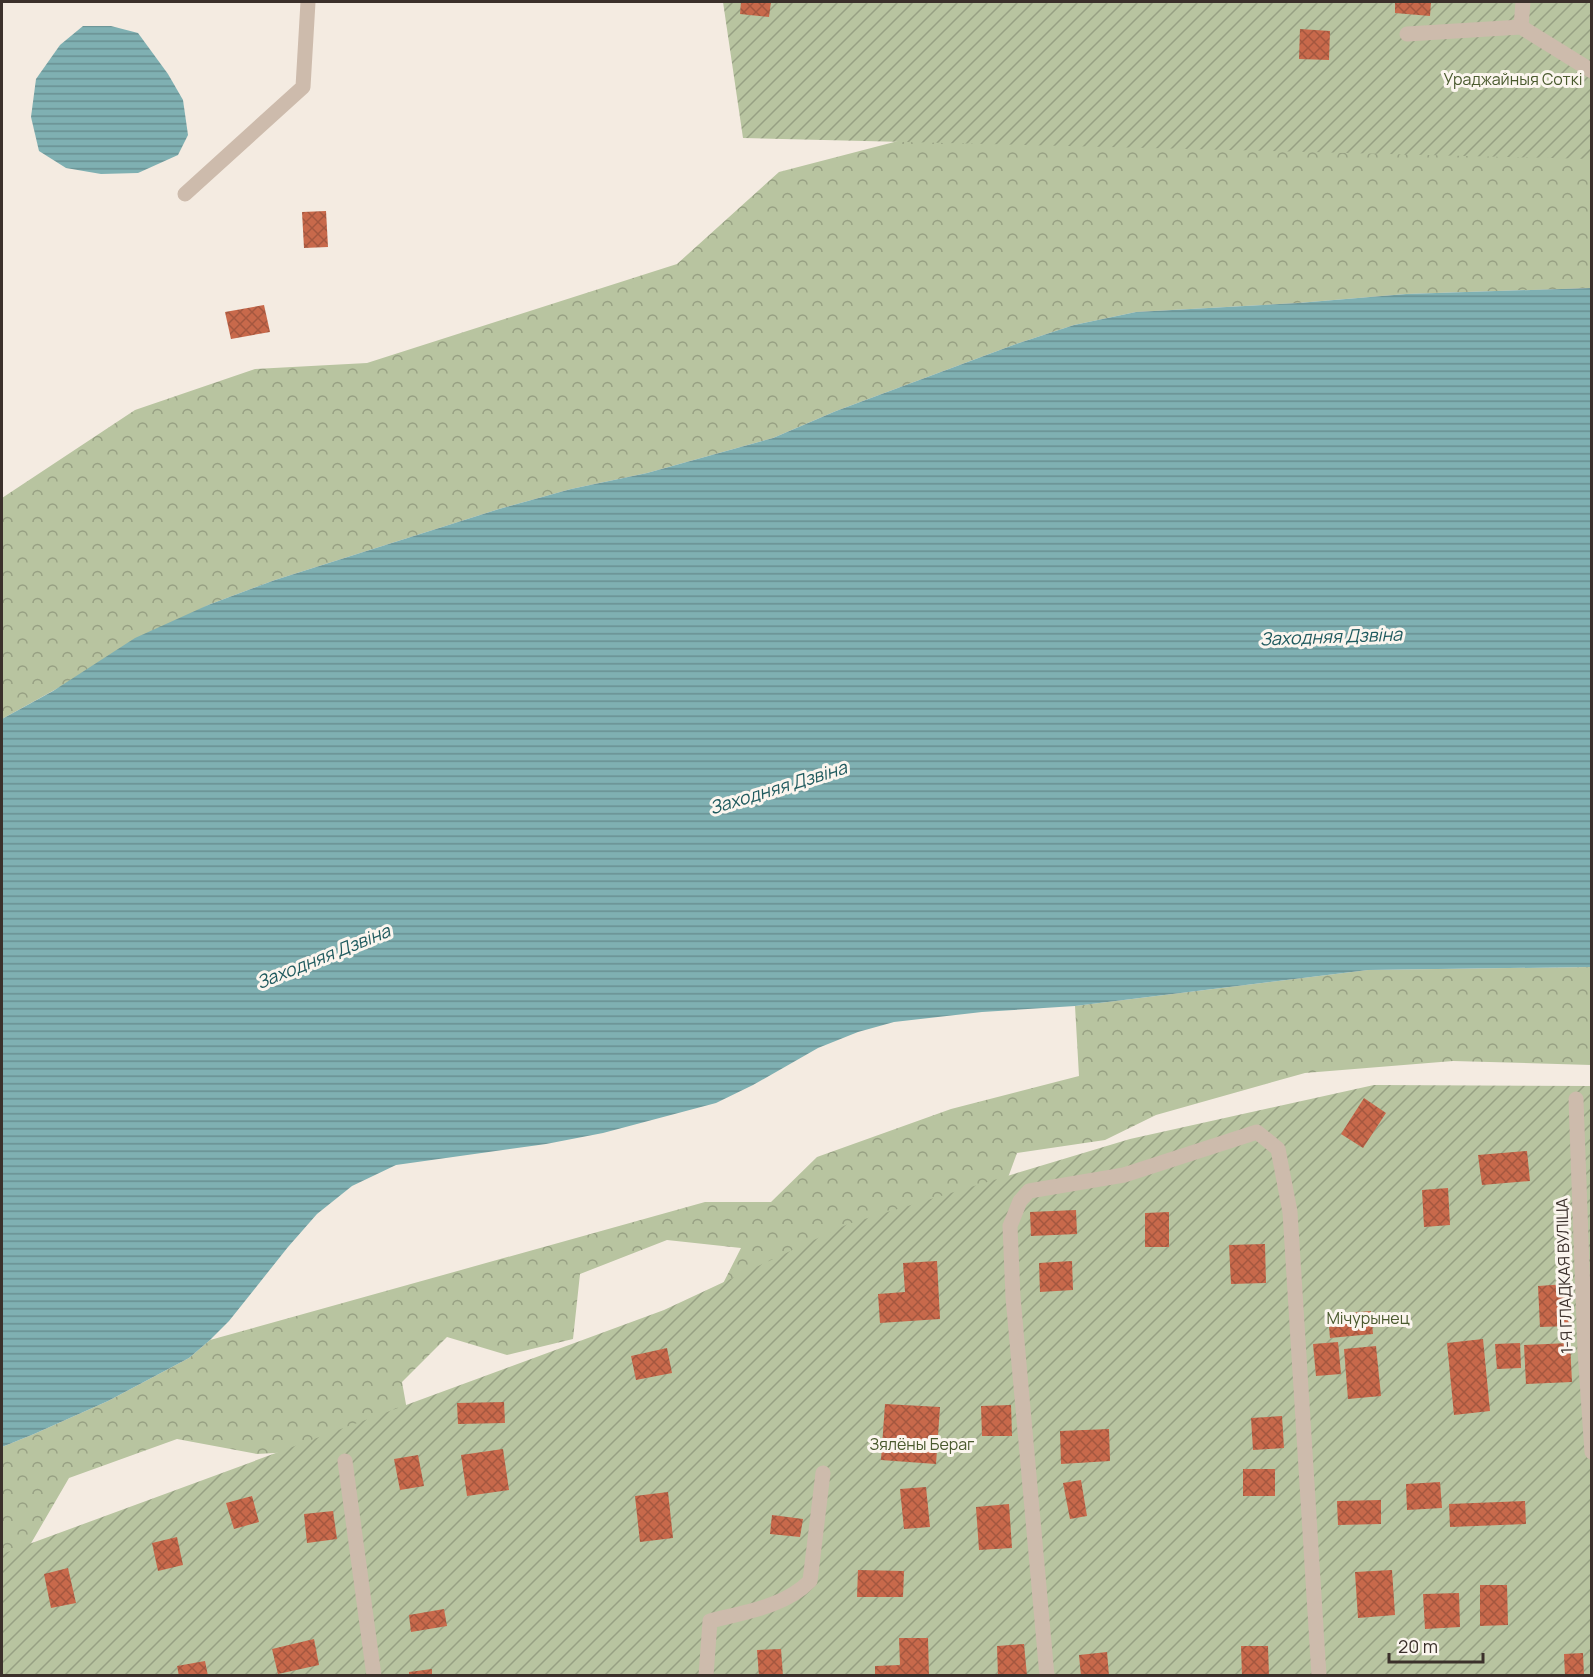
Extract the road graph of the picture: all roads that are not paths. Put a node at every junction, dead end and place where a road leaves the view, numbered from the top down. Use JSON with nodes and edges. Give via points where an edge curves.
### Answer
{"nodes":[{"id":1,"x":308,"y":2,"type":"edge"},
{"id":2,"x":1523,"y":2,"type":"edge"},
{"id":3,"x":1521,"y":27,"type":"junction"},
{"id":4,"x":1407,"y":34,"type":"dead end"},
{"id":5,"x":1592,"y":70,"type":"edge"},
{"id":6,"x":185,"y":194,"type":"dead end"},
{"id":7,"x":1576,"y":1099,"type":"dead end"},
{"id":8,"x":1592,"y":1452,"type":"edge"},
{"id":9,"x":345,"y":1461,"type":"dead end"},
{"id":10,"x":823,"y":1473,"type":"dead end"},
{"id":11,"x":374,"y":1676,"type":"edge"},
{"id":12,"x":706,"y":1676,"type":"edge"},
{"id":13,"x":1047,"y":1676,"type":"edge"},
{"id":14,"x":1319,"y":1676,"type":"edge"}],
"edges":[{"from":1,"to":6,"type":"lane","via":[[303,87]]},
{"from":2,"to":3,"type":"lane"},
{"from":3,"to":4,"type":"lane"},
{"from":3,"to":5,"type":"lane"},
{"from":7,"to":8,"type":"lane","name":"1-Я ГЛАДКАЯ ВУЛІЦА"},
{"from":9,"to":11,"type":"lane"},
{"from":10,"to":12,"type":"lane","via":[[810,1581],[802,1590],[775,1604],[710,1621]]},
{"from":13,"to":14,"type":"lane","via":[[1010,1226],[1029,1191],[1124,1175],[1257,1132],[1278,1149],[1290,1212]]}]}
